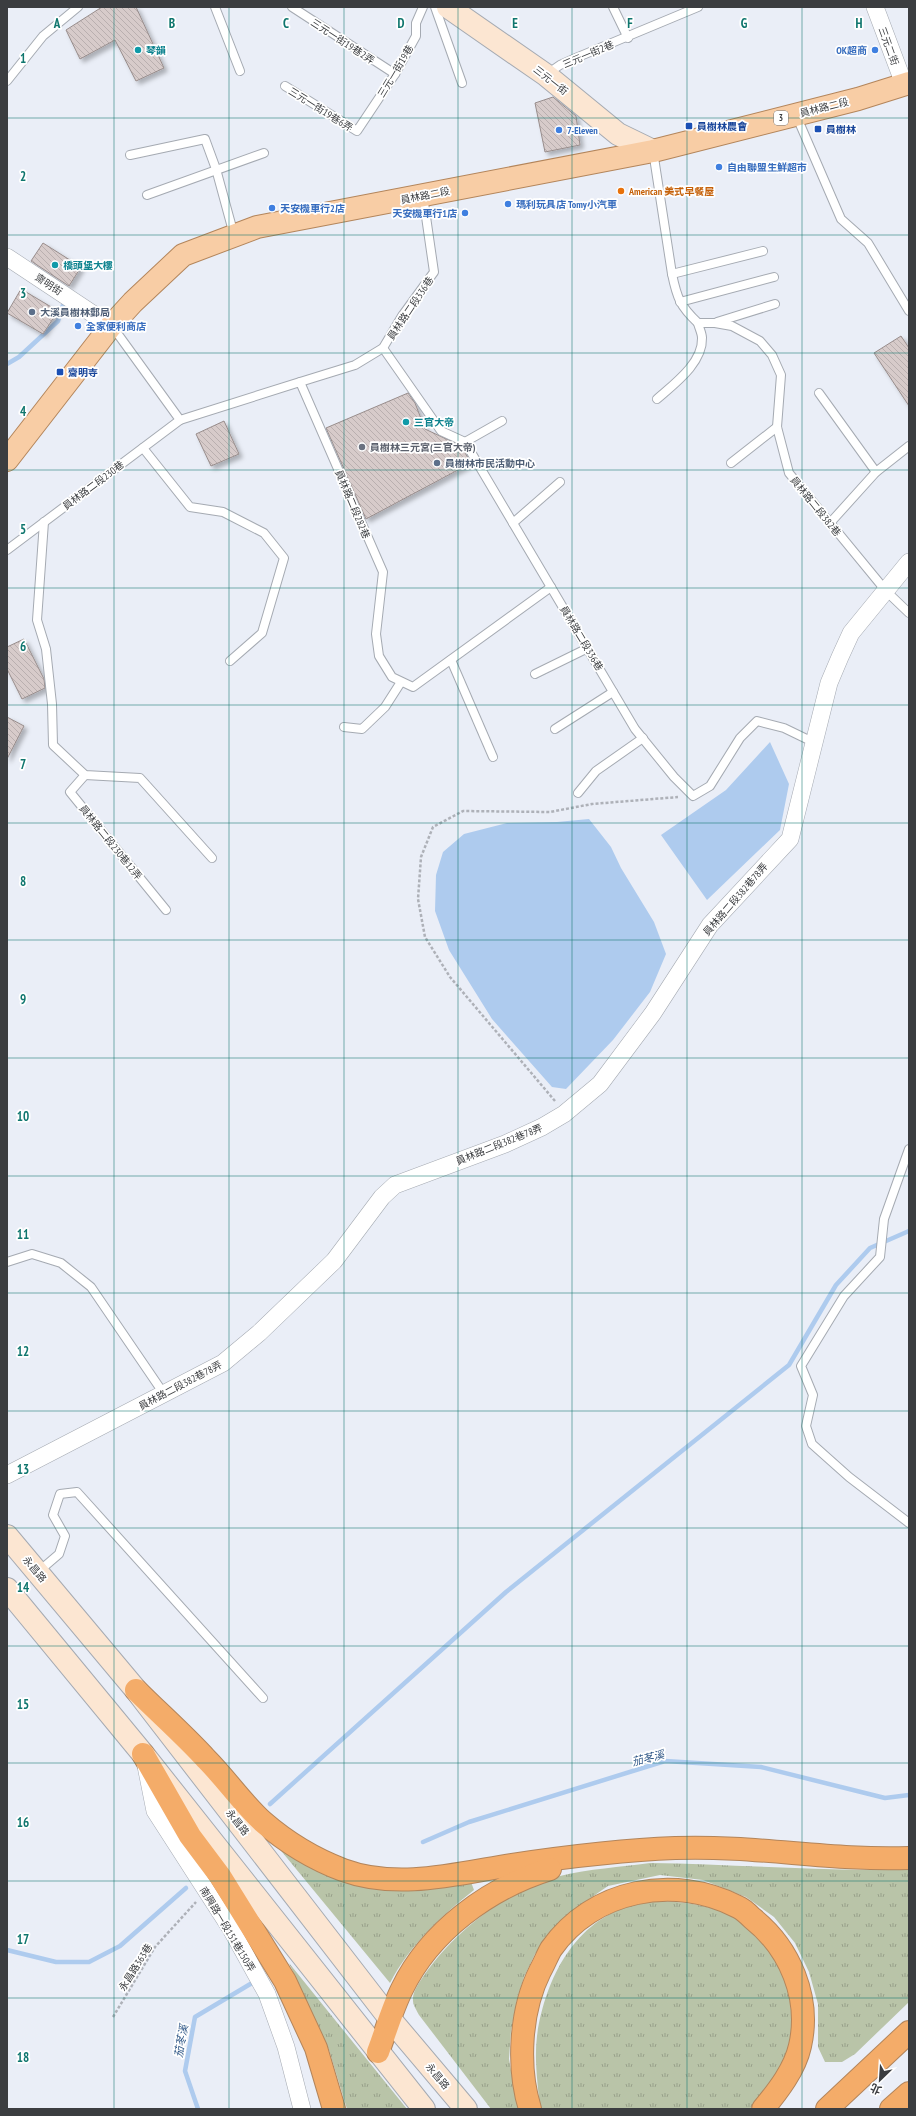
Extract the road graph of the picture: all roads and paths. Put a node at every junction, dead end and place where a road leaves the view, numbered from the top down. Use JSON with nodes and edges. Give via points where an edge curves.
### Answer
{"nodes":[{"id":1,"x":78,"y":7,"type":"edge"},
{"id":2,"x":215,"y":7,"type":"edge"},
{"id":3,"x":292,"y":7,"type":"edge"},
{"id":4,"x":423,"y":7,"type":"edge"},
{"id":5,"x":435,"y":7,"type":"edge"},
{"id":6,"x":448,"y":7,"type":"edge"},
{"id":7,"x":613,"y":7,"type":"edge"},
{"id":8,"x":698,"y":7,"type":"edge"},
{"id":9,"x":875,"y":7,"type":"edge"},
{"id":10,"x":688,"y":8,"type":"edge"},
{"id":11,"x":68,"y":10,"type":"edge"},
{"id":12,"x":628,"y":38,"type":"junction"},
{"id":13,"x":240,"y":71,"type":"dead end"},
{"id":14,"x":395,"y":74,"type":"junction"},
{"id":15,"x":546,"y":75,"type":"junction"},
{"id":16,"x":7,"y":81,"type":"edge"},
{"id":17,"x":462,"y":83,"type":"dead end"},
{"id":18,"x":907,"y":84,"type":"edge"},
{"id":19,"x":285,"y":86,"type":"dead end"},
{"id":20,"x":796,"y":114,"type":"junction"},
{"id":21,"x":357,"y":131,"type":"joint"},
{"id":22,"x":653,"y":151,"type":"junction"},
{"id":23,"x":264,"y":153,"type":"dead end"},
{"id":24,"x":130,"y":155,"type":"dead end"},
{"id":25,"x":216,"y":169,"type":"junction"},
{"id":26,"x":423,"y":195,"type":"junction"},
{"id":27,"x":147,"y":196,"type":"dead end"},
{"id":28,"x":234,"y":236,"type":"junction"},
{"id":29,"x":763,"y":251,"type":"dead end"},
{"id":30,"x":7,"y":256,"type":"edge"},
{"id":31,"x":672,"y":274,"type":"junction"},
{"id":32,"x":774,"y":277,"type":"dead end"},
{"id":33,"x":680,"y":302,"type":"junction"},
{"id":34,"x":775,"y":304,"type":"dead end"},
{"id":35,"x":909,"y":311,"type":"edge"},
{"id":36,"x":698,"y":323,"type":"junction"},
{"id":37,"x":715,"y":323,"type":"junction"},
{"id":38,"x":111,"y":326,"type":"junction"},
{"id":39,"x":382,"y":348,"type":"junction"},
{"id":40,"x":300,"y":382,"type":"junction"},
{"id":41,"x":819,"y":393,"type":"dead end"},
{"id":42,"x":657,"y":399,"type":"dead end"},
{"id":43,"x":180,"y":420,"type":"junction"},
{"id":44,"x":502,"y":421,"type":"dead end"},
{"id":45,"x":776,"y":427,"type":"junction"},
{"id":46,"x":465,"y":442,"type":"junction"},
{"id":47,"x":909,"y":446,"type":"edge"},
{"id":48,"x":143,"y":448,"type":"junction"},
{"id":49,"x":7,"y":460,"type":"edge"},
{"id":50,"x":731,"y":463,"type":"dead end"},
{"id":51,"x":876,"y":472,"type":"junction"},
{"id":52,"x":560,"y":482,"type":"dead end"},
{"id":53,"x":44,"y":522,"type":"junction"},
{"id":54,"x":513,"y":523,"type":"junction"},
{"id":55,"x":830,"y":523,"type":"junction"},
{"id":56,"x":7,"y":550,"type":"edge"},
{"id":57,"x":909,"y":562,"type":"edge"},
{"id":58,"x":551,"y":587,"type":"junction"},
{"id":59,"x":886,"y":591,"type":"junction"},
{"id":60,"x":909,"y":613,"type":"edge"},
{"id":61,"x":588,"y":648,"type":"junction"},
{"id":62,"x":451,"y":660,"type":"junction"},
{"id":63,"x":230,"y":661,"type":"dead end"},
{"id":64,"x":535,"y":674,"type":"dead end"},
{"id":65,"x":401,"y":682,"type":"junction"},
{"id":66,"x":613,"y":692,"type":"junction"},
{"id":67,"x":344,"y":727,"type":"dead end"},
{"id":68,"x":555,"y":729,"type":"dead end"},
{"id":69,"x":643,"y":738,"type":"junction"},
{"id":70,"x":815,"y":743,"type":"junction"},
{"id":71,"x":493,"y":757,"type":"dead end"},
{"id":72,"x":84,"y":775,"type":"junction"},
{"id":73,"x":578,"y":794,"type":"dead end"},
{"id":74,"x":693,"y":796,"type":"junction"},
{"id":75,"x":212,"y":858,"type":"dead end"},
{"id":76,"x":166,"y":910,"type":"dead end"},
{"id":77,"x":564,"y":1114,"type":"junction"},
{"id":78,"x":909,"y":1149,"type":"edge"},
{"id":79,"x":7,"y":1262,"type":"edge"},
{"id":80,"x":164,"y":1394,"type":"junction"},
{"id":81,"x":7,"y":1475,"type":"edge"},
{"id":82,"x":909,"y":1523,"type":"edge"},
{"id":83,"x":7,"y":1536,"type":"edge"},
{"id":84,"x":38,"y":1572,"type":"junction"},
{"id":85,"x":7,"y":1589,"type":"edge"},
{"id":86,"x":136,"y":1690,"type":"junction"},
{"id":87,"x":263,"y":1698,"type":"dead end"},
{"id":88,"x":143,"y":1754,"type":"junction"},
{"id":89,"x":605,"y":1852,"type":"junction"},
{"id":90,"x":909,"y":1858,"type":"edge"},
{"id":91,"x":206,"y":1892,"type":"junction"},
{"id":92,"x":113,"y":2017,"type":"dead end"},
{"id":93,"x":390,"y":2019,"type":"junction"},
{"id":94,"x":909,"y":2032,"type":"edge"},
{"id":95,"x":378,"y":2052,"type":"junction"},
{"id":96,"x":909,"y":2093,"type":"edge"},
{"id":97,"x":302,"y":2109,"type":"edge"},
{"id":98,"x":334,"y":2109,"type":"edge"},
{"id":99,"x":424,"y":2109,"type":"edge"},
{"id":100,"x":466,"y":2109,"type":"edge"},
{"id":101,"x":530,"y":2109,"type":"edge"},
{"id":102,"x":763,"y":2109,"type":"edge"},
{"id":103,"x":827,"y":2109,"type":"edge"},
{"id":104,"x":891,"y":2109,"type":"edge"}],
"edges":[{"from":1,"to":11,"type":"lane"},
{"from":2,"to":13,"type":"lane"},
{"from":3,"to":14,"type":"lane","name":"三元一街19巷2弄"},
{"from":4,"to":14,"type":"lane","name":"三元一街19巷","via":[[416,23],[416,36]]},
{"from":5,"to":17,"type":"lane"},
{"from":6,"to":15,"type":"main road","name":"三元一街"},
{"from":7,"to":12,"type":"lane"},
{"from":8,"to":10,"type":"lane","name":"三元一街2巷"},
{"from":9,"to":18,"type":"street","name":"三元二街"},
{"from":10,"to":12,"type":"lane","name":"三元一街2巷"},
{"from":11,"to":16,"type":"lane","via":[[43,36]]},
{"from":12,"to":15,"type":"lane","name":"三元一街2巷","via":[[560,65]]},
{"from":14,"to":21,"type":"lane","name":"三元一街19巷"},
{"from":15,"to":22,"type":"main road","name":"三元一街","via":[[618,134]]},
{"from":18,"to":20,"type":"main road","name":"員林路二段","number":"3"},
{"from":19,"to":21,"type":"lane","name":"三元一街19巷6弄"},
{"from":20,"to":22,"type":"main road","name":"員林路二段","number":"3"},
{"from":20,"to":35,"type":"lane","via":[[841,219],[868,243]]},
{"from":22,"to":26,"type":"main road","name":"員林路二段","number":"3"},
{"from":22,"to":31,"type":"lane"},
{"from":23,"to":25,"type":"lane"},
{"from":24,"to":25,"type":"lane","via":[[205,139]]},
{"from":25,"to":27,"type":"lane"},
{"from":25,"to":28,"type":"lane"},
{"from":26,"to":28,"type":"main road","name":"員林路二段","number":"3","via":[[257,227]]},
{"from":26,"to":39,"type":"lane","name":"員林路二段336巷","via":[[434,272]]},
{"from":28,"to":38,"type":"main road","name":"員林路二段","number":"3","via":[[183,255]]},
{"from":29,"to":31,"type":"lane"},
{"from":30,"to":38,"type":"street","name":"齋明街"},
{"from":31,"to":33,"type":"lane"},
{"from":32,"to":33,"type":"lane"},
{"from":33,"to":36,"type":"lane","via":[[684,310]]},
{"from":34,"to":37,"type":"lane"},
{"from":36,"to":37,"type":"lane","name":"員林路二段382巷"},
{"from":36,"to":42,"type":"lane","via":[[702,338],[700,349],[687,373]]},
{"from":37,"to":45,"type":"lane","name":"員林路二段382巷","via":[[732,326],[760,341],[772,355],[781,374]]},
{"from":38,"to":43,"type":"lane"},
{"from":38,"to":49,"type":"main road","name":"員林路二段","number":"3"},
{"from":39,"to":40,"type":"lane","name":"員林路二段336巷","via":[[355,364]]},
{"from":39,"to":46,"type":"lane","name":"員林路二段336巷","via":[[441,431]]},
{"from":40,"to":43,"type":"lane"},
{"from":40,"to":65,"type":"lane","name":"員林路二段282巷","via":[[383,572],[376,634],[379,656],[392,677]]},
{"from":41,"to":51,"type":"lane"},
{"from":43,"to":48,"type":"lane","name":"員林路二段230巷"},
{"from":44,"to":46,"type":"lane"},
{"from":45,"to":50,"type":"lane"},
{"from":45,"to":55,"type":"lane","name":"員林路二段382巷","via":[[789,473]]},
{"from":46,"to":54,"type":"lane","name":"員林路二段336巷"},
{"from":47,"to":51,"type":"lane"},
{"from":48,"to":53,"type":"lane","name":"員林路二段230巷"},
{"from":48,"to":63,"type":"lane","via":[[190,507],[223,512],[264,533],[284,558],[262,633]]},
{"from":51,"to":55,"type":"lane"},
{"from":52,"to":54,"type":"lane"},
{"from":53,"to":56,"type":"lane","name":"員林路二段230巷"},
{"from":53,"to":72,"type":"lane","via":[[37,620],[46,649],[53,745]]},
{"from":54,"to":58,"type":"lane","name":"員林路二段336巷"},
{"from":55,"to":59,"type":"lane","name":"員林路二段382巷"},
{"from":57,"to":59,"type":"street","name":"員林路二段382巷78弄"},
{"from":58,"to":61,"type":"lane","name":"員林路二段336巷"},
{"from":58,"to":62,"type":"lane"},
{"from":59,"to":60,"type":"lane","name":"員林路二段382巷"},
{"from":59,"to":70,"type":"street","name":"員林路二段382巷78弄","via":[[851,633],[829,683]]},
{"from":61,"to":64,"type":"lane"},
{"from":61,"to":66,"type":"lane","name":"員林路二段336巷"},
{"from":62,"to":65,"type":"lane","via":[[413,687]]},
{"from":62,"to":71,"type":"lane"},
{"from":65,"to":67,"type":"lane","via":[[386,707],[362,729]]},
{"from":66,"to":68,"type":"lane"},
{"from":66,"to":69,"type":"lane","name":"員林路二段336巷"},
{"from":69,"to":73,"type":"lane","via":[[596,771]]},
{"from":69,"to":74,"type":"lane","name":"員林路二段336巷"},
{"from":70,"to":74,"type":"lane","via":[[784,728],[757,721],[740,738],[710,786]]},
{"from":70,"to":77,"type":"street","name":"員林路二段382巷78弄","via":[[790,839],[710,925],[654,1013],[600,1084]]},
{"from":72,"to":75,"type":"lane","via":[[140,778]]},
{"from":72,"to":76,"type":"lane","name":"員林路二段230巷12弄","via":[[70,792]]},
{"from":74,"to":77,"type":"path","via":[[592,804],[550,812],[463,811],[433,827],[421,857],[418,899],[425,937],[450,977]]},
{"from":77,"to":80,"type":"street","name":"員林路二段382巷78弄","via":[[505,1144],[395,1185],[382,1197],[334,1261],[259,1333],[223,1363]]},
{"from":78,"to":82,"type":"lane","via":[[884,1220],[880,1256],[844,1296],[801,1366],[813,1395],[806,1426],[812,1444],[849,1477]]},
{"from":79,"to":80,"type":"lane","via":[[32,1254],[61,1263],[91,1287]]},
{"from":80,"to":81,"type":"street","name":"員林路二段382巷78弄"},
{"from":83,"to":84,"type":"main road","name":"永昌路"},
{"from":84,"to":86,"type":"main road","name":"永昌路"},
{"from":84,"to":87,"type":"lane","via":[[59,1554],[65,1536],[53,1515],[60,1494],[77,1492]]},
{"from":85,"to":88,"type":"main road"},
{"from":86,"to":89,"type":"highway","via":[[206,1759],[262,1821],[289,1842],[343,1870],[370,1877],[424,1878]]},
{"from":86,"to":93,"type":"main road","name":"永昌路"},
{"from":88,"to":91,"type":"street","name":"南興路一段151巷150弄","via":[[155,1811]]},
{"from":88,"to":95,"type":"main road"},
{"from":88,"to":98,"type":"highway","via":[[190,1836],[220,1876],[285,1981],[316,2048]]},
{"from":89,"to":90,"type":"highway","via":[[677,1848]]},
{"from":89,"to":93,"type":"highway","via":[[528,1876],[475,1906],[444,1931],[421,1958],[402,1988]]},
{"from":91,"to":92,"type":"path","name":"永昌路363巷","via":[[155,1947]]},
{"from":91,"to":97,"type":"street","name":"南興路一段151巷150弄","via":[[231,1929],[267,1994],[286,2047]]},
{"from":93,"to":95,"type":"highway"},
{"from":93,"to":100,"type":"main road","name":"永昌路"},
{"from":94,"to":103,"type":"highway"},
{"from":95,"to":99,"type":"main road"},
{"from":96,"to":104,"type":"highway"},
{"from":101,"to":102,"type":"highway","via":[[523,2067],[523,2038],[528,2004],[536,1979],[552,1949],[570,1929],[595,1909],[618,1898],[651,1889],[673,1889],[712,1896],[739,1907],[767,1929],[786,1957],[800,1992],[800,2046],[791,2071]]}]}
